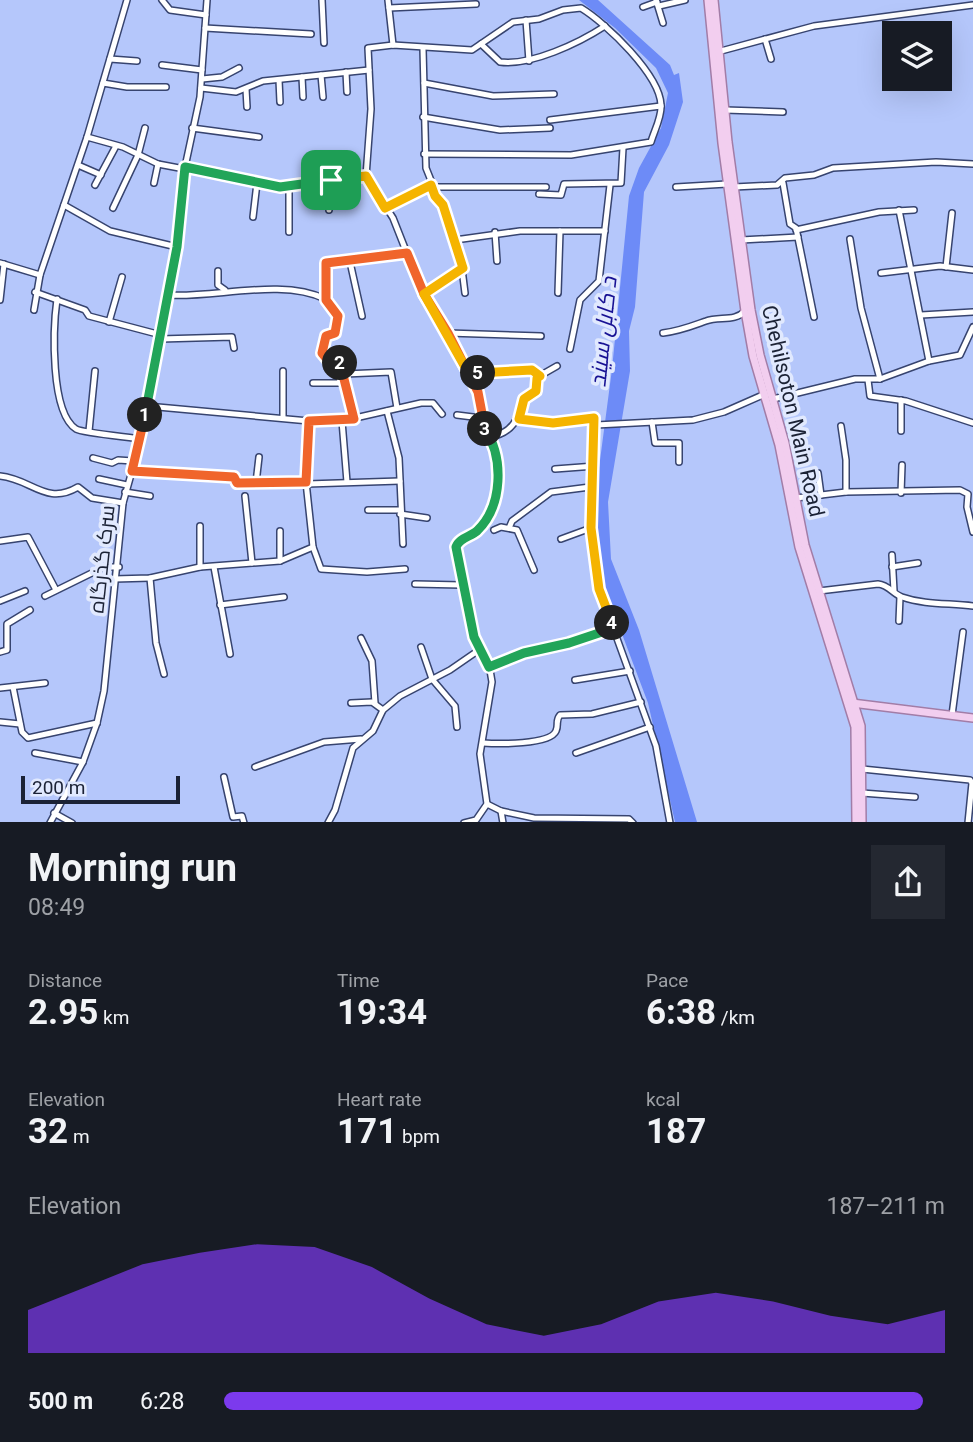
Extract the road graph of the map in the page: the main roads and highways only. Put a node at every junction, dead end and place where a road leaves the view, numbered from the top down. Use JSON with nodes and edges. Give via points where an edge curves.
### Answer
{"nodes":[{"id":1,"x":708,"y":0,"type":"edge"},
{"id":2,"x":715,"y":0,"type":"edge"},
{"id":3,"x":731,"y":186,"type":"junction"},
{"id":4,"x":851,"y":703,"type":"junction"},
{"id":5,"x":973,"y":718,"type":"edge"},
{"id":6,"x":856,"y":822,"type":"edge"},
{"id":7,"x":862,"y":822,"type":"edge"}],
"edges":[{"from":1,"to":3,"type":"main road","name":"Chehilsoton Main Road"},
{"from":2,"to":3,"type":"main road","name":"Chehilsoton Main Road"},
{"from":3,"to":4,"type":"main road","name":"Chehilsoton Main Road","via":[[760,355]]},
{"from":3,"to":4,"type":"main road","name":"Chehilsoton Main Road","via":[[745,312],[779,444],[799,547]]},
{"from":4,"to":5,"type":"main road"},
{"from":4,"to":6,"type":"main road","name":"Chehilsoton Main Road","via":[[857,745]]},
{"from":4,"to":7,"type":"main road","name":"Chehilsoton Main Road","via":[[864,744]]}]}
